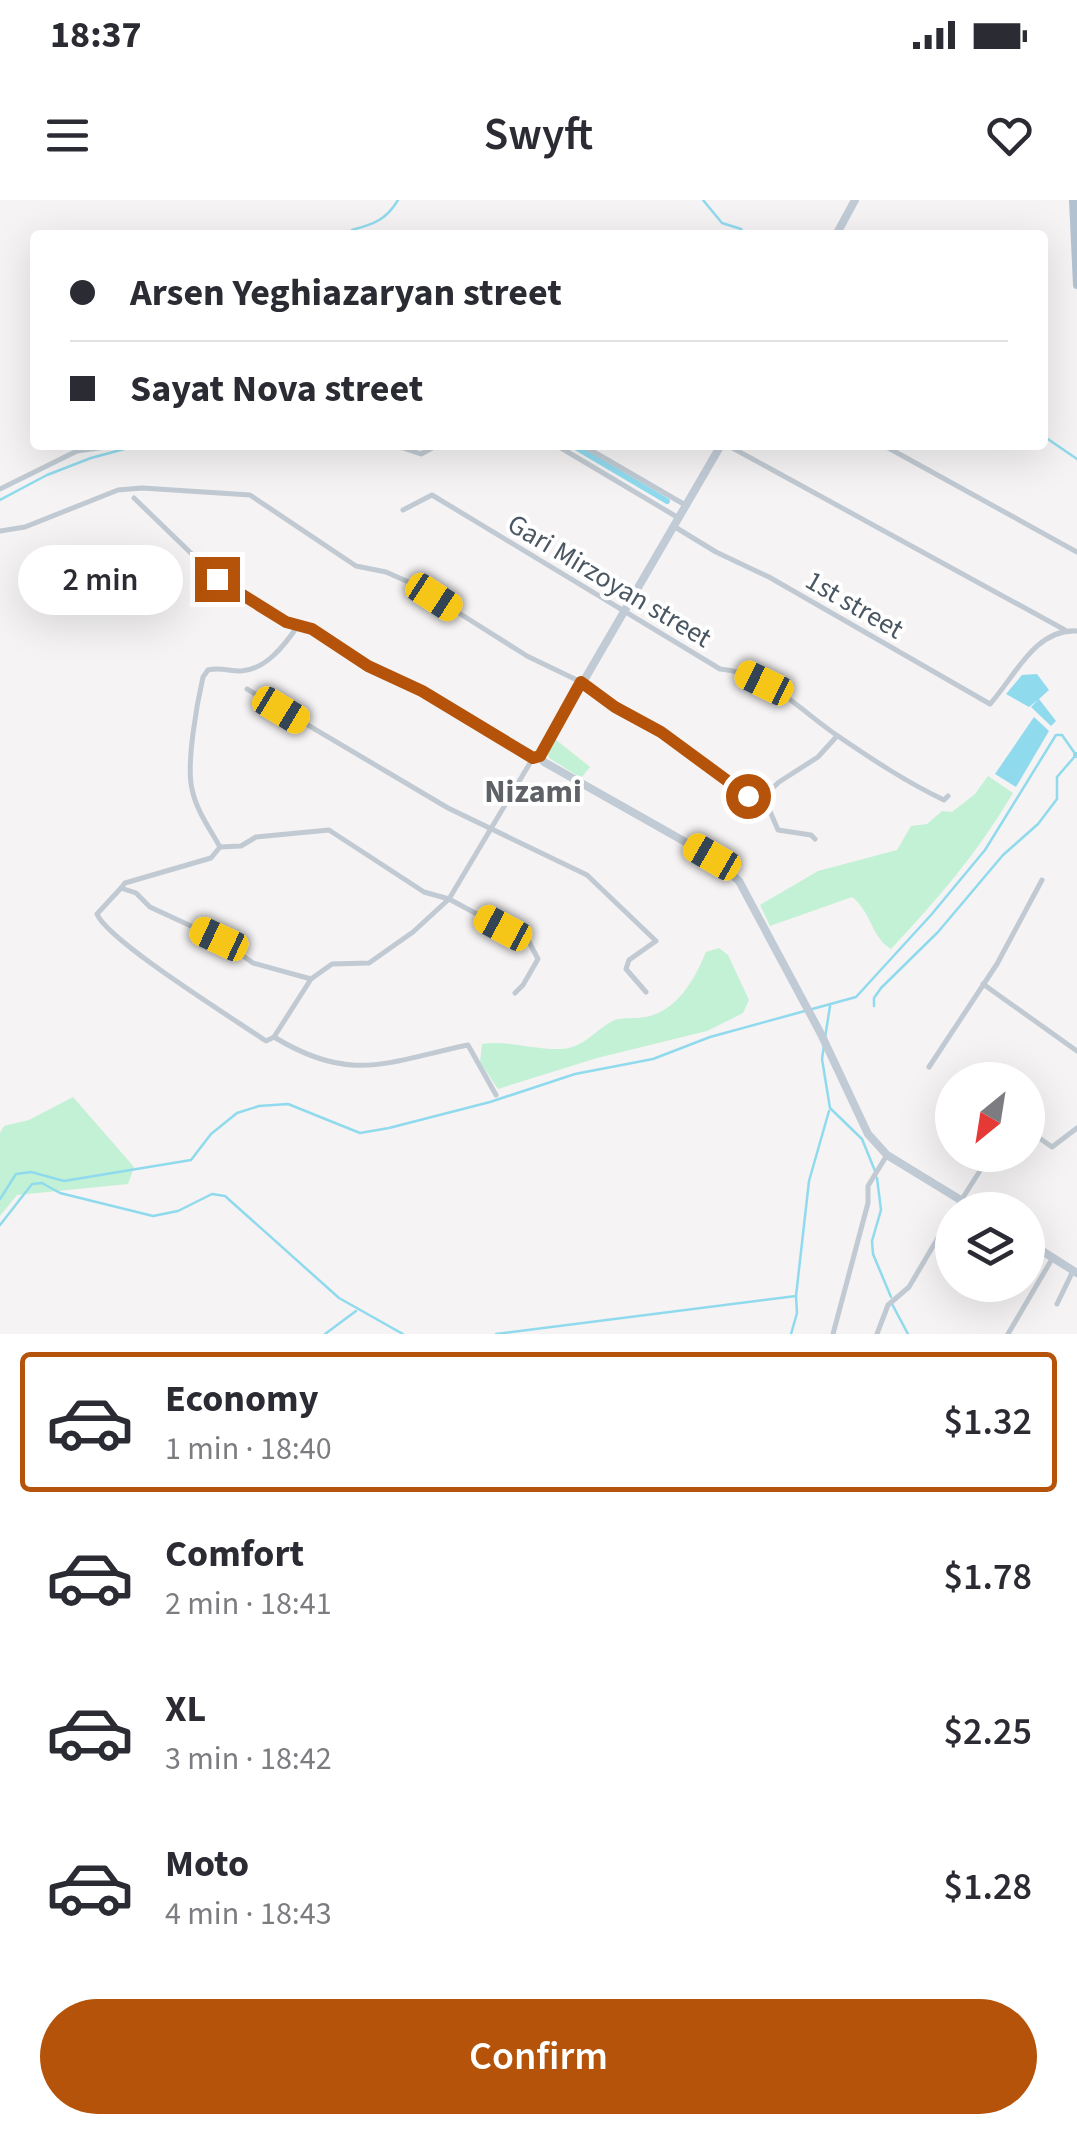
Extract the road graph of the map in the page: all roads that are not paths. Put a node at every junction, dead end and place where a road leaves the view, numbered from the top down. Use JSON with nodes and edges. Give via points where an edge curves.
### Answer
{"nodes":[{"id":1,"x":854,"y":200,"type":"edge"},
{"id":2,"x":1073,"y":200,"type":"edge"},
{"id":3,"x":839,"y":230,"type":"edge"},
{"id":4,"x":1077,"y":285,"type":"edge"},
{"id":5,"x":84,"y":450,"type":"edge"},
{"id":6,"x":564,"y":450,"type":"edge"},
{"id":7,"x":591,"y":450,"type":"edge"},
{"id":8,"x":721,"y":450,"type":"edge"},
{"id":9,"x":733,"y":450,"type":"edge"},
{"id":10,"x":892,"y":450,"type":"edge"},
{"id":11,"x":0,"y":490,"type":"edge"},
{"id":12,"x":134,"y":498,"type":"dead end"},
{"id":13,"x":687,"y":506,"type":"junction"},
{"id":14,"x":403,"y":510,"type":"dead end"},
{"id":15,"x":677,"y":523,"type":"junction"},
{"id":16,"x":0,"y":531,"type":"edge"},
{"id":17,"x":1077,"y":552,"type":"edge"},
{"id":18,"x":626,"y":614,"type":"junction"},
{"id":19,"x":297,"y":627,"type":"junction"},
{"id":20,"x":1066,"y":630,"type":"junction"},
{"id":21,"x":1077,"y":631,"type":"edge"},
{"id":22,"x":581,"y":682,"type":"junction"},
{"id":23,"x":247,"y":689,"type":"dead end"},
{"id":24,"x":837,"y":736,"type":"junction"},
{"id":25,"x":536,"y":757,"type":"junction"},
{"id":26,"x":948,"y":796,"type":"dead end"},
{"id":27,"x":758,"y":802,"type":"junction"},
{"id":28,"x":491,"y":831,"type":"junction"},
{"id":29,"x":815,"y":840,"type":"dead end"},
{"id":30,"x":220,"y":847,"type":"junction"},
{"id":31,"x":1042,"y":880,"type":"dead end"},
{"id":32,"x":121,"y":888,"type":"junction"},
{"id":33,"x":449,"y":899,"type":"junction"},
{"id":34,"x":311,"y":978,"type":"junction"},
{"id":35,"x":983,"y":984,"type":"junction"},
{"id":36,"x":515,"y":992,"type":"dead end"},
{"id":37,"x":646,"y":992,"type":"dead end"},
{"id":38,"x":274,"y":1037,"type":"junction"},
{"id":39,"x":1077,"y":1052,"type":"edge"},
{"id":40,"x":928,"y":1067,"type":"dead end"},
{"id":41,"x":496,"y":1095,"type":"dead end"},
{"id":42,"x":1077,"y":1128,"type":"edge"},
{"id":43,"x":1045,"y":1143,"type":"edge"},
{"id":44,"x":887,"y":1155,"type":"junction"},
{"id":45,"x":948,"y":1192,"type":"edge"},
{"id":46,"x":935,"y":1244,"type":"edge"},
{"id":47,"x":1045,"y":1253,"type":"edge"},
{"id":48,"x":1052,"y":1258,"type":"junction"},
{"id":49,"x":1075,"y":1272,"type":"edge"},
{"id":50,"x":1056,"y":1304,"type":"dead end"},
{"id":51,"x":833,"y":1334,"type":"edge"},
{"id":52,"x":877,"y":1334,"type":"edge"},
{"id":53,"x":1008,"y":1334,"type":"edge"}],
"edges":[{"from":1,"to":3,"type":"main road"},
{"from":2,"to":4,"type":"main road"},
{"from":5,"to":11,"type":"street"},
{"from":6,"to":15,"type":"street","name":"1st street"},
{"from":7,"to":13,"type":"street"},
{"from":8,"to":13,"type":"main road"},
{"from":9,"to":20,"type":"street"},
{"from":10,"to":17,"type":"street"},
{"from":12,"to":19,"type":"street","via":[[227,588]]},
{"from":13,"to":15,"type":"main road"},
{"from":14,"to":18,"type":"street","name":"Gari Mirzoyan street","via":[[432,496]]},
{"from":15,"to":18,"type":"main road"},
{"from":15,"to":20,"type":"street","name":"1st street","via":[[716,552],[990,704],[1030,652]]},
{"from":16,"to":22,"type":"street","via":[[118,490],[250,495],[356,566],[413,584]]},
{"from":18,"to":22,"type":"main road"},
{"from":18,"to":24,"type":"street","name":"Gari Mirzoyan street","via":[[720,669],[738,670],[788,696]]},
{"from":19,"to":25,"type":"street","via":[[312,629]]},
{"from":19,"to":30,"type":"street","via":[[263,663],[203,676],[192,788]]},
{"from":20,"to":21,"type":"street"},
{"from":22,"to":25,"type":"main road"},
{"from":22,"to":27,"type":"street"},
{"from":23,"to":28,"type":"street"},
{"from":24,"to":26,"type":"street","name":"Gari Mirzoyan street","via":[[926,792]]},
{"from":24,"to":27,"type":"street"},
{"from":25,"to":28,"type":"street"},
{"from":25,"to":44,"type":"main road","via":[[730,872],[754,905],[868,1134]]},
{"from":27,"to":29,"type":"street","via":[[770,809],[778,830]]},
{"from":28,"to":33,"type":"street"},
{"from":28,"to":37,"type":"street","via":[[587,875],[656,941],[626,969]]},
{"from":30,"to":32,"type":"street","via":[[211,858]]},
{"from":30,"to":33,"type":"street","via":[[256,836],[330,830],[424,892]]},
{"from":31,"to":35,"type":"street"},
{"from":32,"to":34,"type":"street","via":[[253,963]]},
{"from":32,"to":38,"type":"street","via":[[97,914],[101,924],[266,1042]]},
{"from":33,"to":34,"type":"street","via":[[370,963],[332,964]]},
{"from":33,"to":36,"type":"street","via":[[532,944],[538,959]]},
{"from":34,"to":38,"type":"street"},
{"from":35,"to":39,"type":"street"},
{"from":35,"to":40,"type":"street"},
{"from":38,"to":41,"type":"street","via":[[312,1058],[350,1066],[468,1044]]},
{"from":42,"to":43,"type":"street","via":[[1052,1148]]},
{"from":44,"to":45,"type":"main road"},
{"from":44,"to":51,"type":"street","via":[[868,1186]]},
{"from":46,"to":52,"type":"street","via":[[909,1287],[888,1304]]},
{"from":47,"to":48,"type":"main road"},
{"from":48,"to":49,"type":"main road"},
{"from":48,"to":53,"type":"street"},
{"from":49,"to":50,"type":"street"}]}
